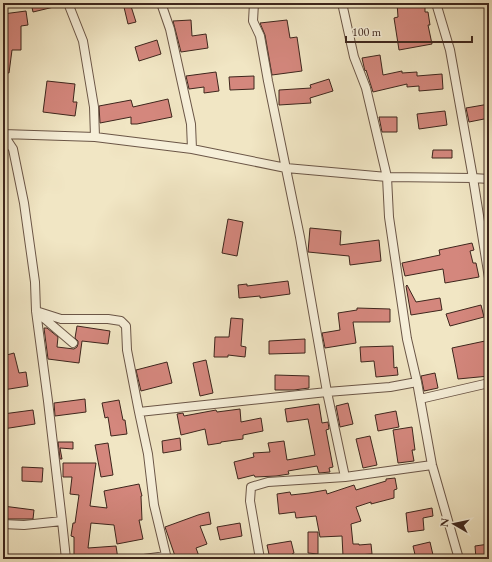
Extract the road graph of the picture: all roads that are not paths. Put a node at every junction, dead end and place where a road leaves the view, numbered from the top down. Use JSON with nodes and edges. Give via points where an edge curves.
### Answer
{"nodes":[{"id":1,"x":68,"y":3,"type":"edge"},
{"id":2,"x":161,"y":3,"type":"edge"},
{"id":3,"x":254,"y":3,"type":"edge"},
{"id":4,"x":342,"y":3,"type":"edge"},
{"id":5,"x":436,"y":3,"type":"edge"},
{"id":6,"x":3,"y":130,"type":"edge"},
{"id":7,"x":3,"y":134,"type":"edge"},
{"id":8,"x":95,"y":137,"type":"junction"},
{"id":9,"x":192,"y":149,"type":"junction"},
{"id":10,"x":286,"y":168,"type":"junction"},
{"id":11,"x":387,"y":177,"type":"junction"},
{"id":12,"x":473,"y":178,"type":"junction"},
{"id":13,"x":489,"y":179,"type":"edge"},
{"id":14,"x":489,"y":278,"type":"edge"},
{"id":15,"x":36,"y":311,"type":"junction"},
{"id":16,"x":73,"y":344,"type":"dead end"},
{"id":17,"x":417,"y":382,"type":"junction"},
{"id":18,"x":489,"y":383,"type":"edge"},
{"id":19,"x":327,"y":392,"type":"junction"},
{"id":20,"x":420,"y":399,"type":"junction"},
{"id":21,"x":139,"y":412,"type":"junction"},
{"id":22,"x":432,"y":465,"type":"junction"},
{"id":23,"x":345,"y":477,"type":"junction"},
{"id":24,"x":62,"y":521,"type":"junction"},
{"id":25,"x":3,"y":524,"type":"edge"},
{"id":26,"x":166,"y":558,"type":"edge"},
{"id":27,"x":66,"y":559,"type":"edge"},
{"id":28,"x":144,"y":559,"type":"edge"},
{"id":29,"x":260,"y":559,"type":"edge"},
{"id":30,"x":459,"y":559,"type":"edge"}],
"edges":[{"from":1,"to":8,"type":"street","via":[[83,41],[94,107]]},
{"from":2,"to":9,"type":"street","via":[[170,29],[191,124]]},
{"from":3,"to":10,"type":"street","via":[[253,21],[260,36]]},
{"from":4,"to":11,"type":"street"},
{"from":5,"to":12,"type":"street","via":[[450,50]]},
{"from":6,"to":7,"type":"street"},
{"from":7,"to":8,"type":"street"},
{"from":7,"to":15,"type":"street","via":[[13,149],[24,203],[35,282]]},
{"from":8,"to":9,"type":"street"},
{"from":9,"to":10,"type":"street"},
{"from":10,"to":11,"type":"street"},
{"from":10,"to":19,"type":"street"},
{"from":11,"to":12,"type":"street"},
{"from":11,"to":17,"type":"street","via":[[389,217],[407,339]]},
{"from":12,"to":13,"type":"street"},
{"from":12,"to":14,"type":"street"},
{"from":15,"to":16,"type":"street"},
{"from":15,"to":21,"type":"street","via":[[61,319],[121,321],[126,326],[127,350]]},
{"from":15,"to":24,"type":"street"},
{"from":17,"to":19,"type":"street"},
{"from":17,"to":20,"type":"street"},
{"from":18,"to":20,"type":"street"},
{"from":19,"to":21,"type":"street"},
{"from":19,"to":23,"type":"street"},
{"from":20,"to":22,"type":"street"},
{"from":21,"to":26,"type":"street","via":[[148,454],[154,505]]},
{"from":22,"to":23,"type":"street"},
{"from":22,"to":30,"type":"street"},
{"from":23,"to":29,"type":"street","via":[[268,482],[251,487],[250,500]]},
{"from":24,"to":25,"type":"street","via":[[24,525]]},
{"from":24,"to":27,"type":"street"},
{"from":26,"to":28,"type":"street"}]}
